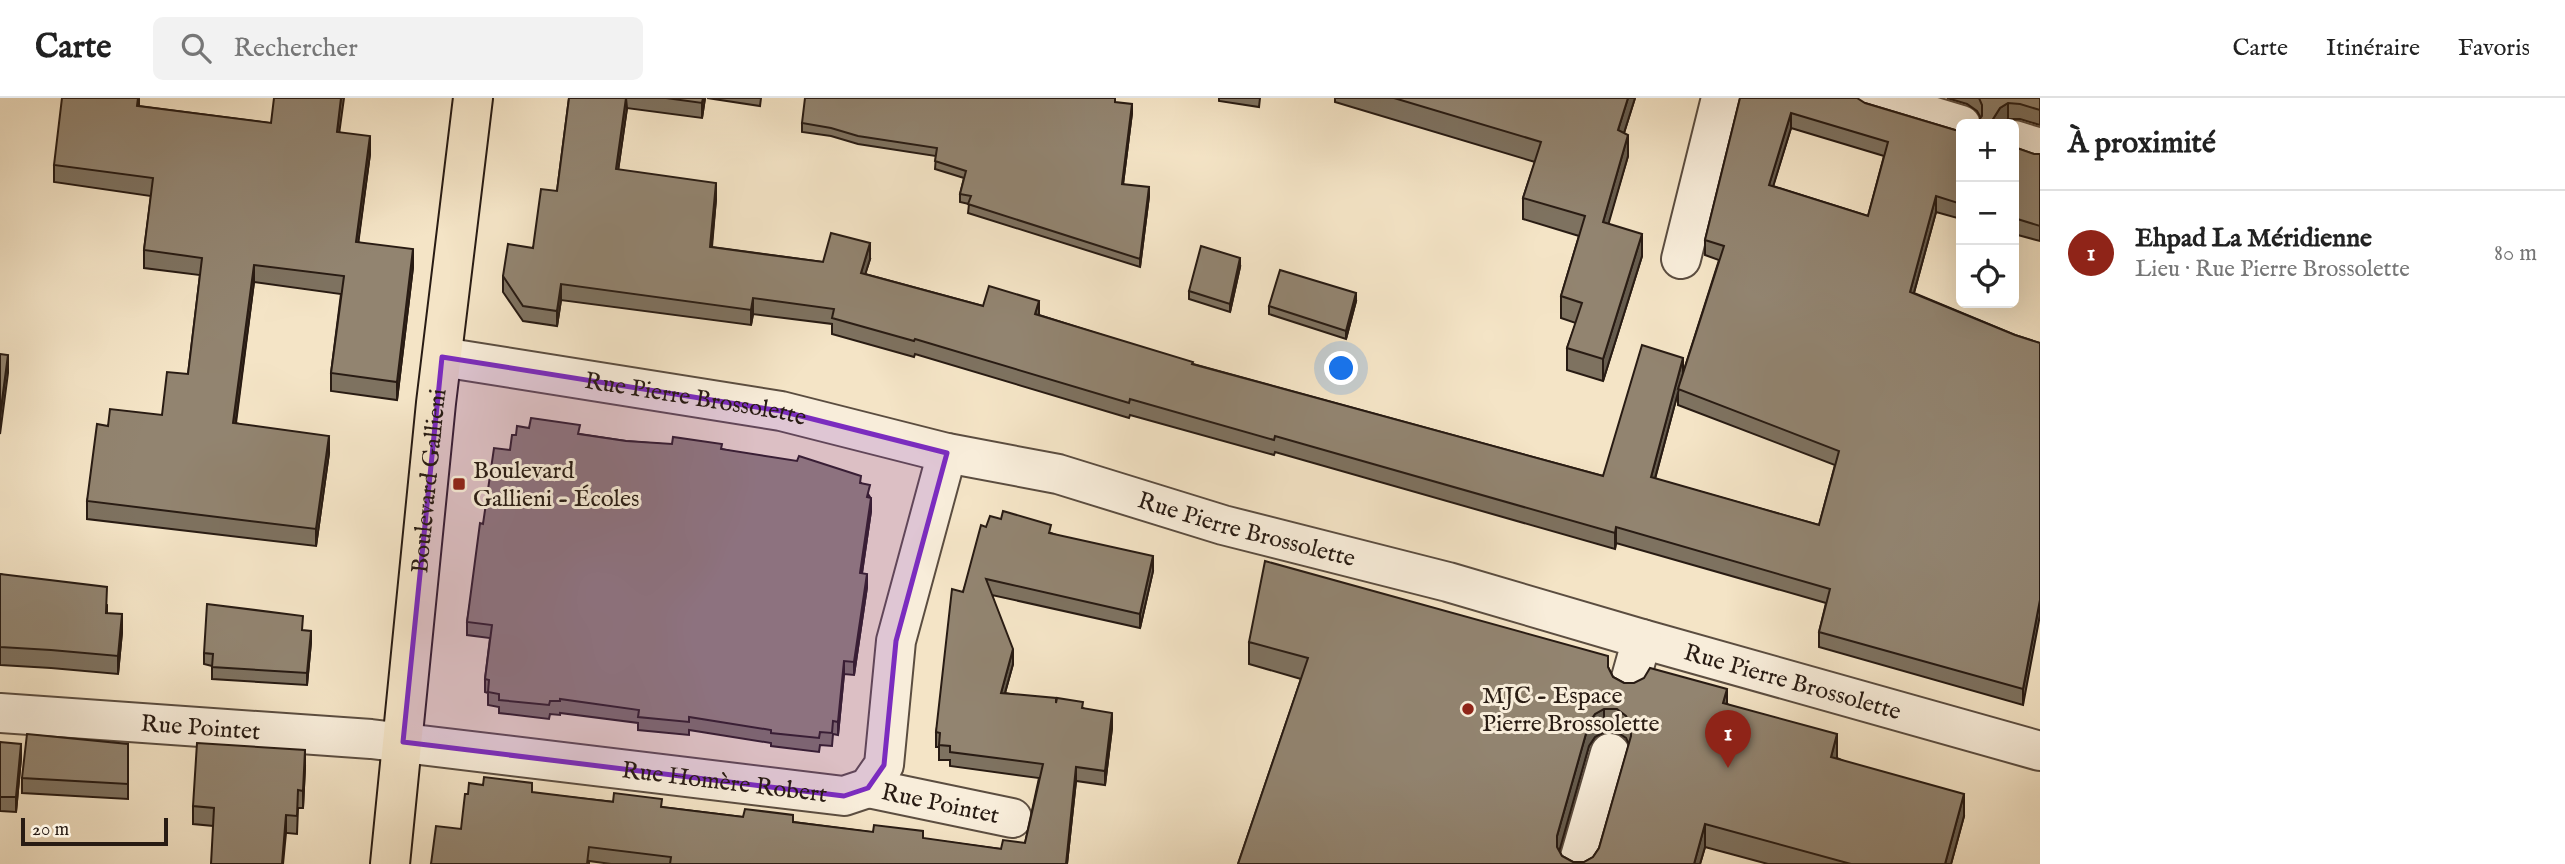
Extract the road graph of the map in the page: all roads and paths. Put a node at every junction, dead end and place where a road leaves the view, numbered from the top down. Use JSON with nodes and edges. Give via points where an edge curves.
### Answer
{"nodes":[{"id":1,"x":473,"y":98,"type":"edge"},
{"id":2,"x":1721,"y":98,"type":"edge"},
{"id":3,"x":1872,"y":98,"type":"edge"},
{"id":4,"x":1956,"y":123,"type":"edge"},
{"id":5,"x":2019,"y":142,"type":"edge"},
{"id":6,"x":2040,"y":148,"type":"edge"},
{"id":7,"x":1681,"y":259,"type":"dead end"},
{"id":8,"x":442,"y":357,"type":"junction"},
{"id":9,"x":947,"y":453,"type":"junction"},
{"id":10,"x":1642,"y":639,"type":"junction"},
{"id":11,"x":1629,"y":685,"type":"edge"},
{"id":12,"x":0,"y":713,"type":"edge"},
{"id":13,"x":403,"y":743,"type":"junction"},
{"id":14,"x":2040,"y":751,"type":"edge"},
{"id":15,"x":1610,"y":753,"type":"dead end"},
{"id":16,"x":869,"y":788,"type":"junction"},
{"id":17,"x":1012,"y":818,"type":"dead end"},
{"id":18,"x":390,"y":864,"type":"edge"},
{"id":19,"x":1578,"y":864,"type":"edge"}],
"edges":[{"from":1,"to":8,"type":"main road","name":"Boulevard Gallieni"},
{"from":2,"to":7,"type":"street"},
{"from":3,"to":4,"type":"street"},
{"from":5,"to":6,"type":"street"},
{"from":8,"to":9,"type":"street","name":"Rue Pierre Brossolette","via":[[781,411]]},
{"from":8,"to":13,"type":"main road","name":"Boulevard Gallieni"},
{"from":9,"to":10,"type":"street","name":"Rue Pierre Brossolette","via":[[1058,474],[1223,525],[1448,582]]},
{"from":9,"to":16,"type":"street","via":[[895,641],[884,765]]},
{"from":10,"to":11,"type":"street"},
{"from":10,"to":14,"type":"street","name":"Rue Pierre Brossolette"},
{"from":12,"to":13,"type":"street","name":"Rue Pointet"},
{"from":13,"to":16,"type":"street","name":"Rue Homère Robert","via":[[844,796]]},
{"from":13,"to":18,"type":"main road","name":"Boulevard Gallieni"},
{"from":15,"to":19,"type":"street"},
{"from":16,"to":17,"type":"street","name":"Rue Pointet"}]}
